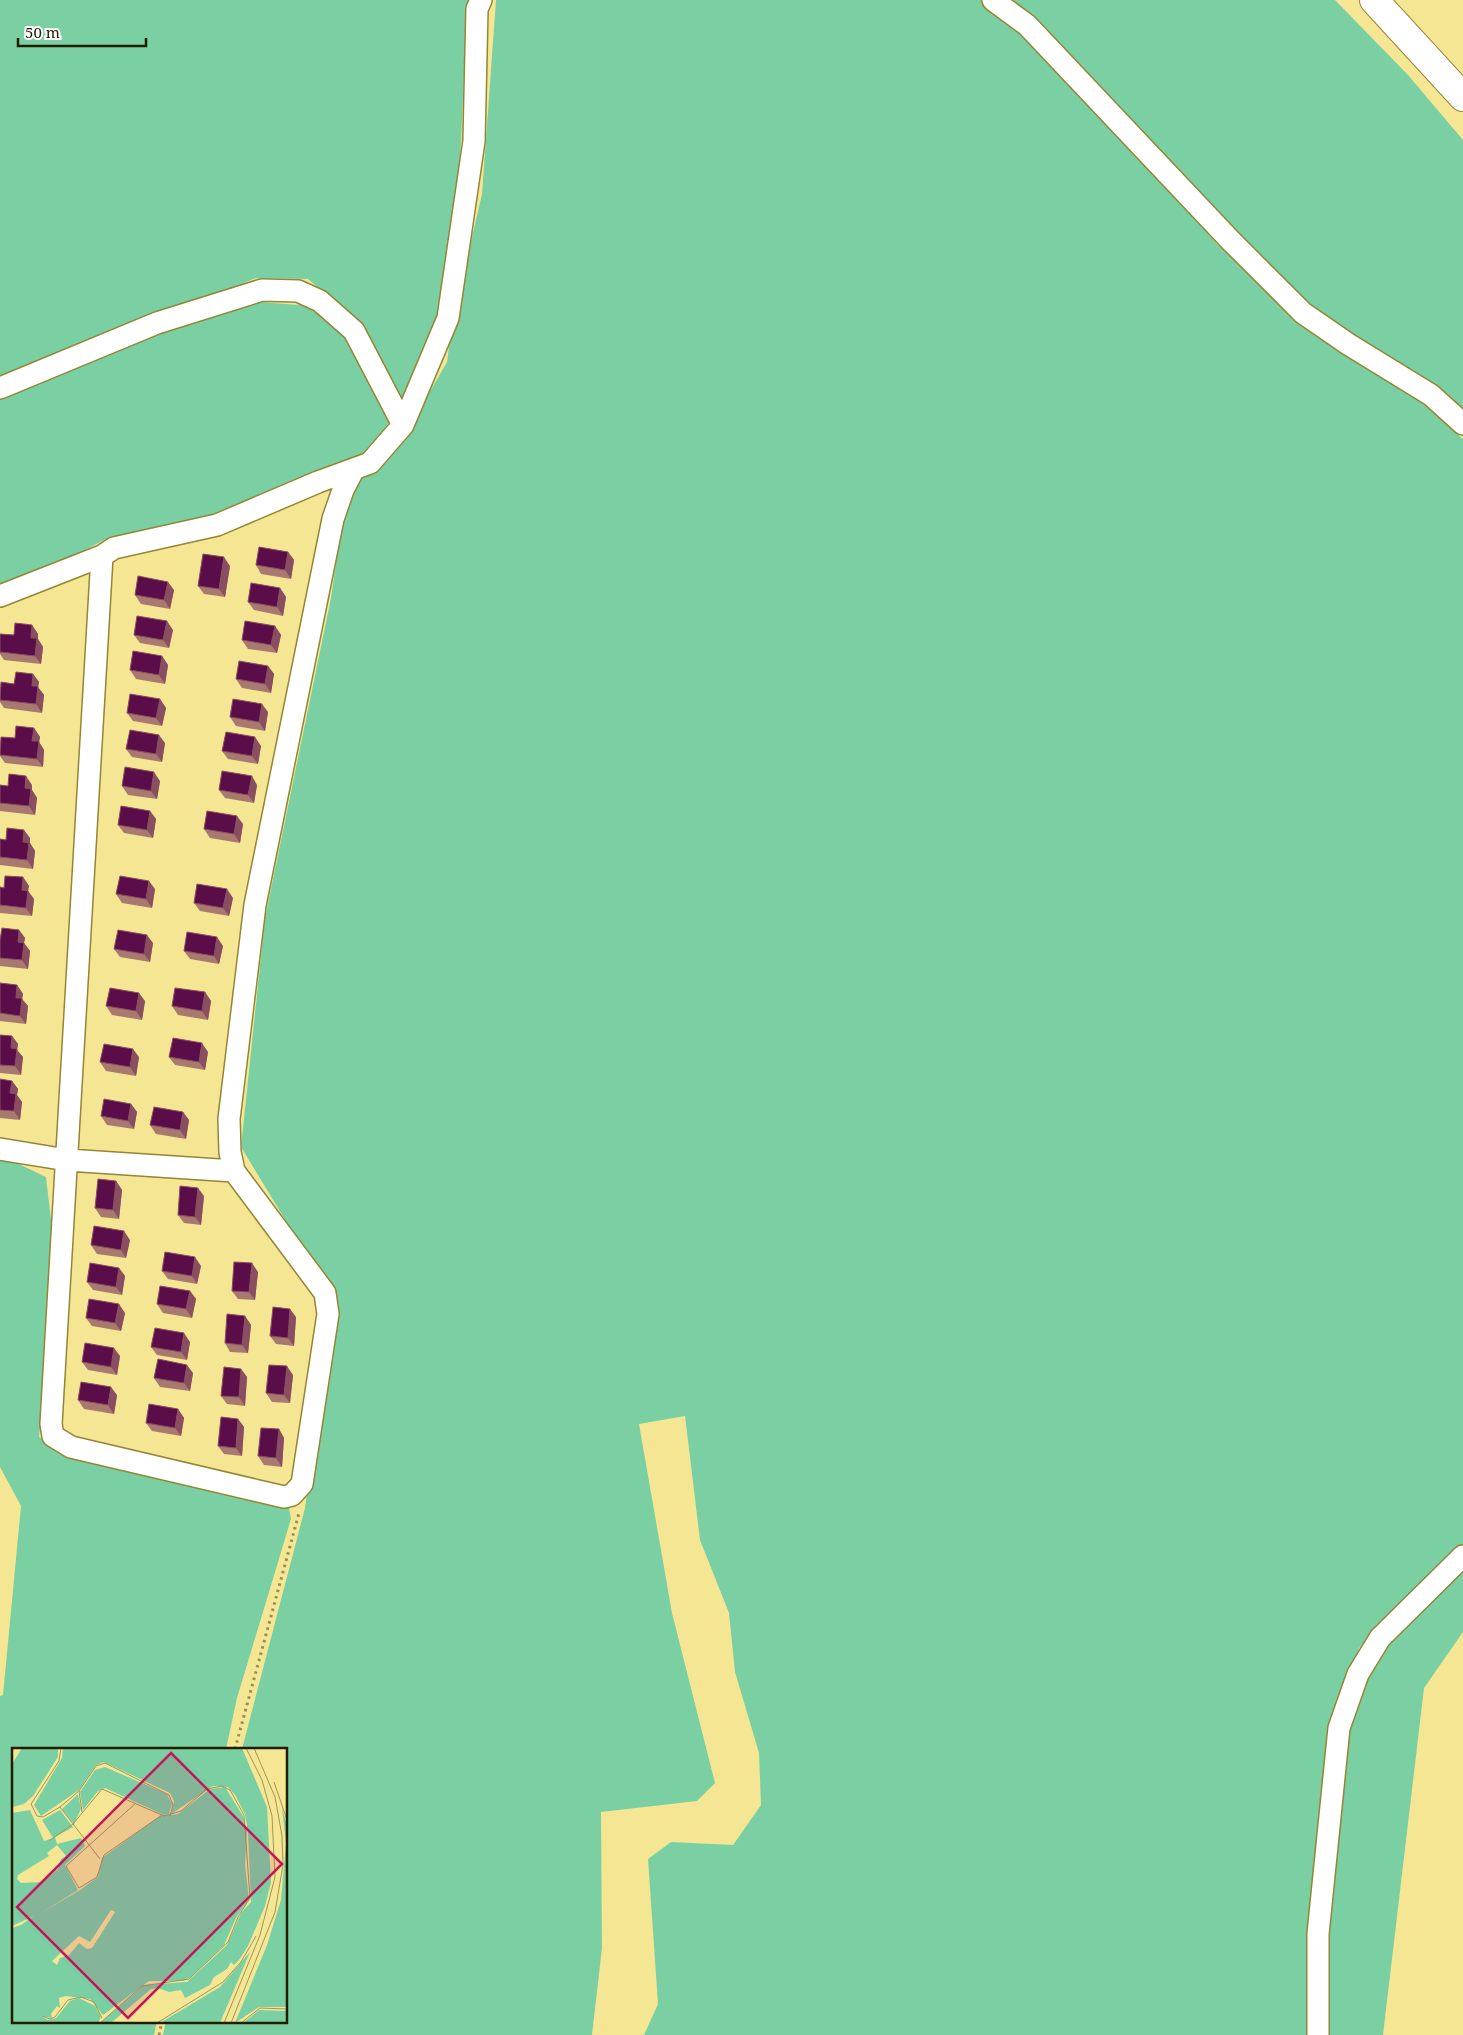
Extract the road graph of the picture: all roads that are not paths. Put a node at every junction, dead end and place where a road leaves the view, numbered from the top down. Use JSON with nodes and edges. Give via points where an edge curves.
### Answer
{"nodes":[{"id":1,"x":480,"y":0,"type":"edge"},
{"id":2,"x":993,"y":0,"type":"edge"},
{"id":3,"x":1374,"y":0,"type":"edge"},
{"id":4,"x":1463,"y":97,"type":"edge"},
{"id":5,"x":0,"y":388,"type":"edge"},
{"id":6,"x":1463,"y":424,"type":"edge"},
{"id":7,"x":404,"y":425,"type":"junction"},
{"id":8,"x":354,"y":469,"type":"junction"},
{"id":9,"x":102,"y":556,"type":"junction"},
{"id":10,"x":0,"y":596,"type":"edge"},
{"id":11,"x":0,"y":1149,"type":"edge"},
{"id":12,"x":67,"y":1160,"type":"junction"},
{"id":13,"x":234,"y":1171,"type":"junction"},
{"id":14,"x":1463,"y":1556,"type":"edge"},
{"id":15,"x":1318,"y":2035,"type":"edge"}],
"edges":[{"from":1,"to":7,"type":"street","via":[[477,9],[474,141],[448,318]]},
{"from":2,"to":6,"type":"street","via":[[1027,25],[1303,313],[1430,395]]},
{"from":3,"to":4,"type":"highway"},
{"from":5,"to":7,"type":"street","via":[[157,323],[262,290],[298,291],[320,301],[354,331]]},
{"from":7,"to":8,"type":"street","via":[[370,463]]},
{"from":8,"to":9,"type":"street","via":[[217,525],[114,548]]},
{"from":8,"to":13,"type":"street","via":[[342,490],[333,519],[255,906],[229,1118]]},
{"from":9,"to":10,"type":"street"},
{"from":9,"to":12,"type":"street"},
{"from":11,"to":12,"type":"street"},
{"from":12,"to":13,"type":"street"},
{"from":12,"to":13,"type":"street","via":[[51,1424],[53,1436],[71,1447],[284,1497],[302,1484],[328,1304],[326,1293]]},
{"from":14,"to":15,"type":"street","via":[[1380,1638],[1358,1674],[1339,1728],[1318,1934]]}]}
